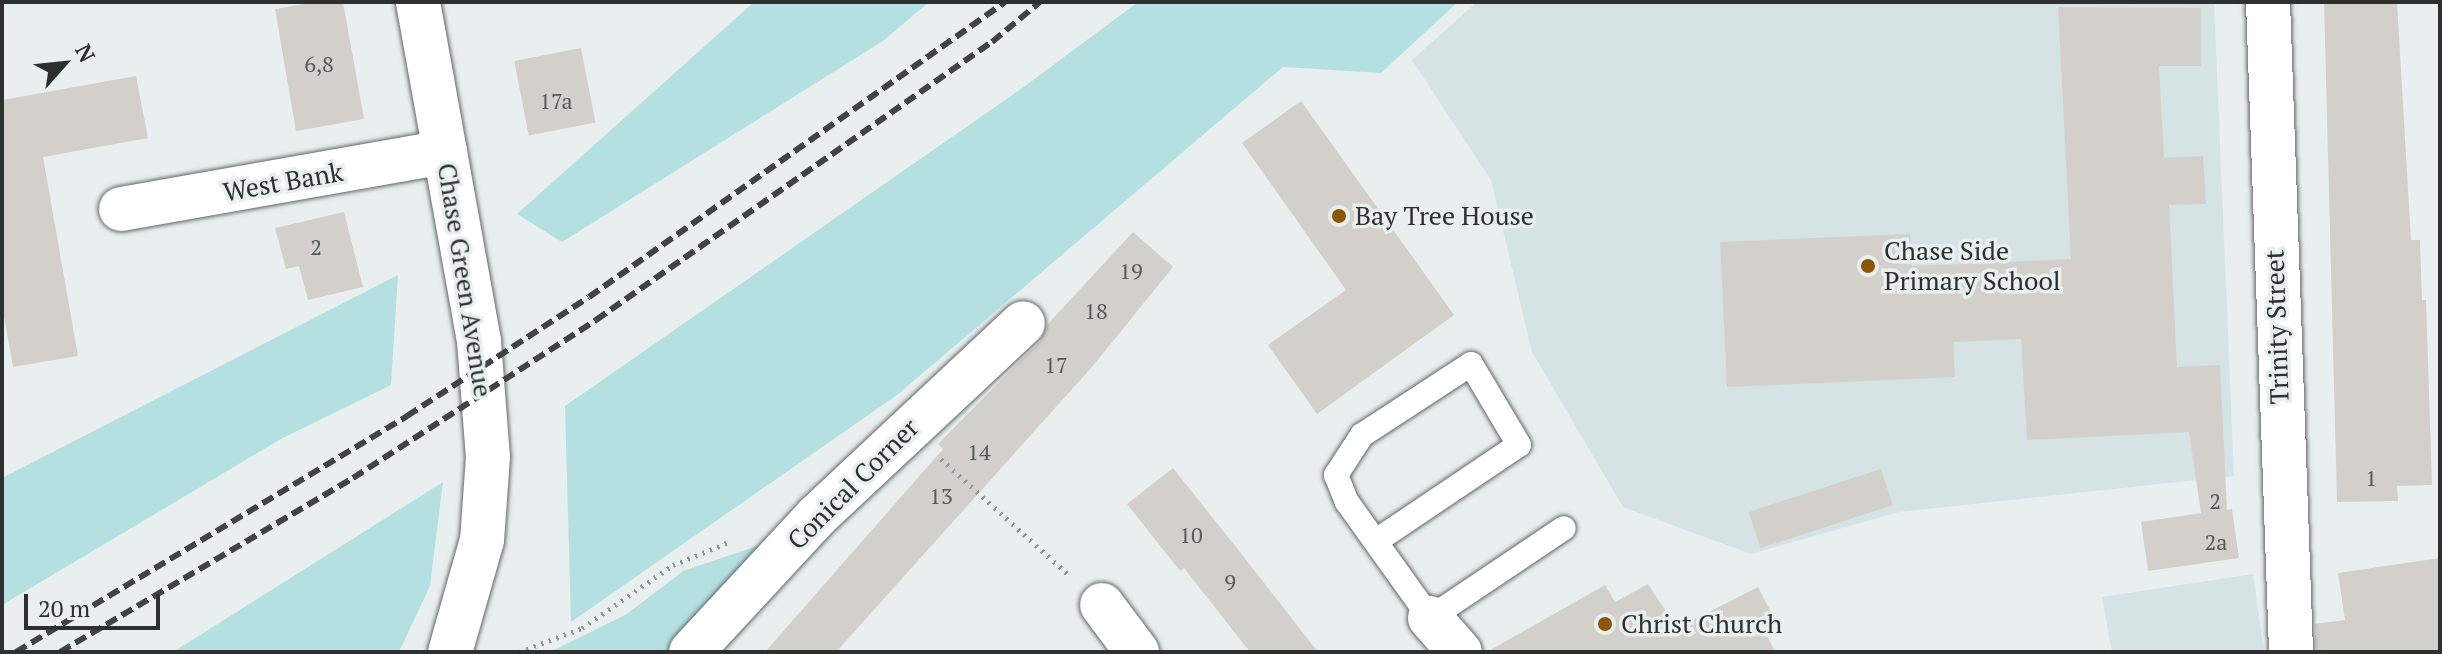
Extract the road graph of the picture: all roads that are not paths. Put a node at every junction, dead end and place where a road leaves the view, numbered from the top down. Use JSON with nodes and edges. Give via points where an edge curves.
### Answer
{"nodes":[{"id":1,"x":418,"y":2,"type":"edge"},
{"id":2,"x":2268,"y":2,"type":"edge"},
{"id":3,"x":445,"y":152,"type":"junction"},
{"id":4,"x":121,"y":209,"type":"dead end"},
{"id":5,"x":1023,"y":323,"type":"dead end"},
{"id":6,"x":1564,"y":528,"type":"dead end"},
{"id":7,"x":1376,"y":541,"type":"junction"},
{"id":8,"x":1102,"y":605,"type":"road end"},
{"id":9,"x":1430,"y":618,"type":"junction"},
{"id":10,"x":450,"y":652,"type":"edge"},
{"id":11,"x":691,"y":652,"type":"edge"},
{"id":12,"x":1137,"y":652,"type":"edge"},
{"id":13,"x":1460,"y":652,"type":"edge"},
{"id":14,"x":2291,"y":652,"type":"edge"}],
"edges":[{"from":1,"to":3,"type":"street","name":"Chase Green Avenue"},
{"from":2,"to":14,"type":"street","name":"Trinity Street"},
{"from":3,"to":4,"type":"street","name":"West Bank"},
{"from":3,"to":10,"type":"street","name":"Chase Green Avenue","via":[[479,341],[488,457],[482,540]]},
{"from":5,"to":11,"type":"street","name":"Conical Corner","via":[[817,516]]},
{"from":6,"to":9,"type":"lane"},
{"from":7,"to":7,"type":"lane","via":[[1519,445],[1471,364],[1362,435],[1336,475],[1347,502]]},
{"from":7,"to":9,"type":"lane"},
{"from":8,"to":12,"type":"street"},
{"from":9,"to":13,"type":"street"}]}
